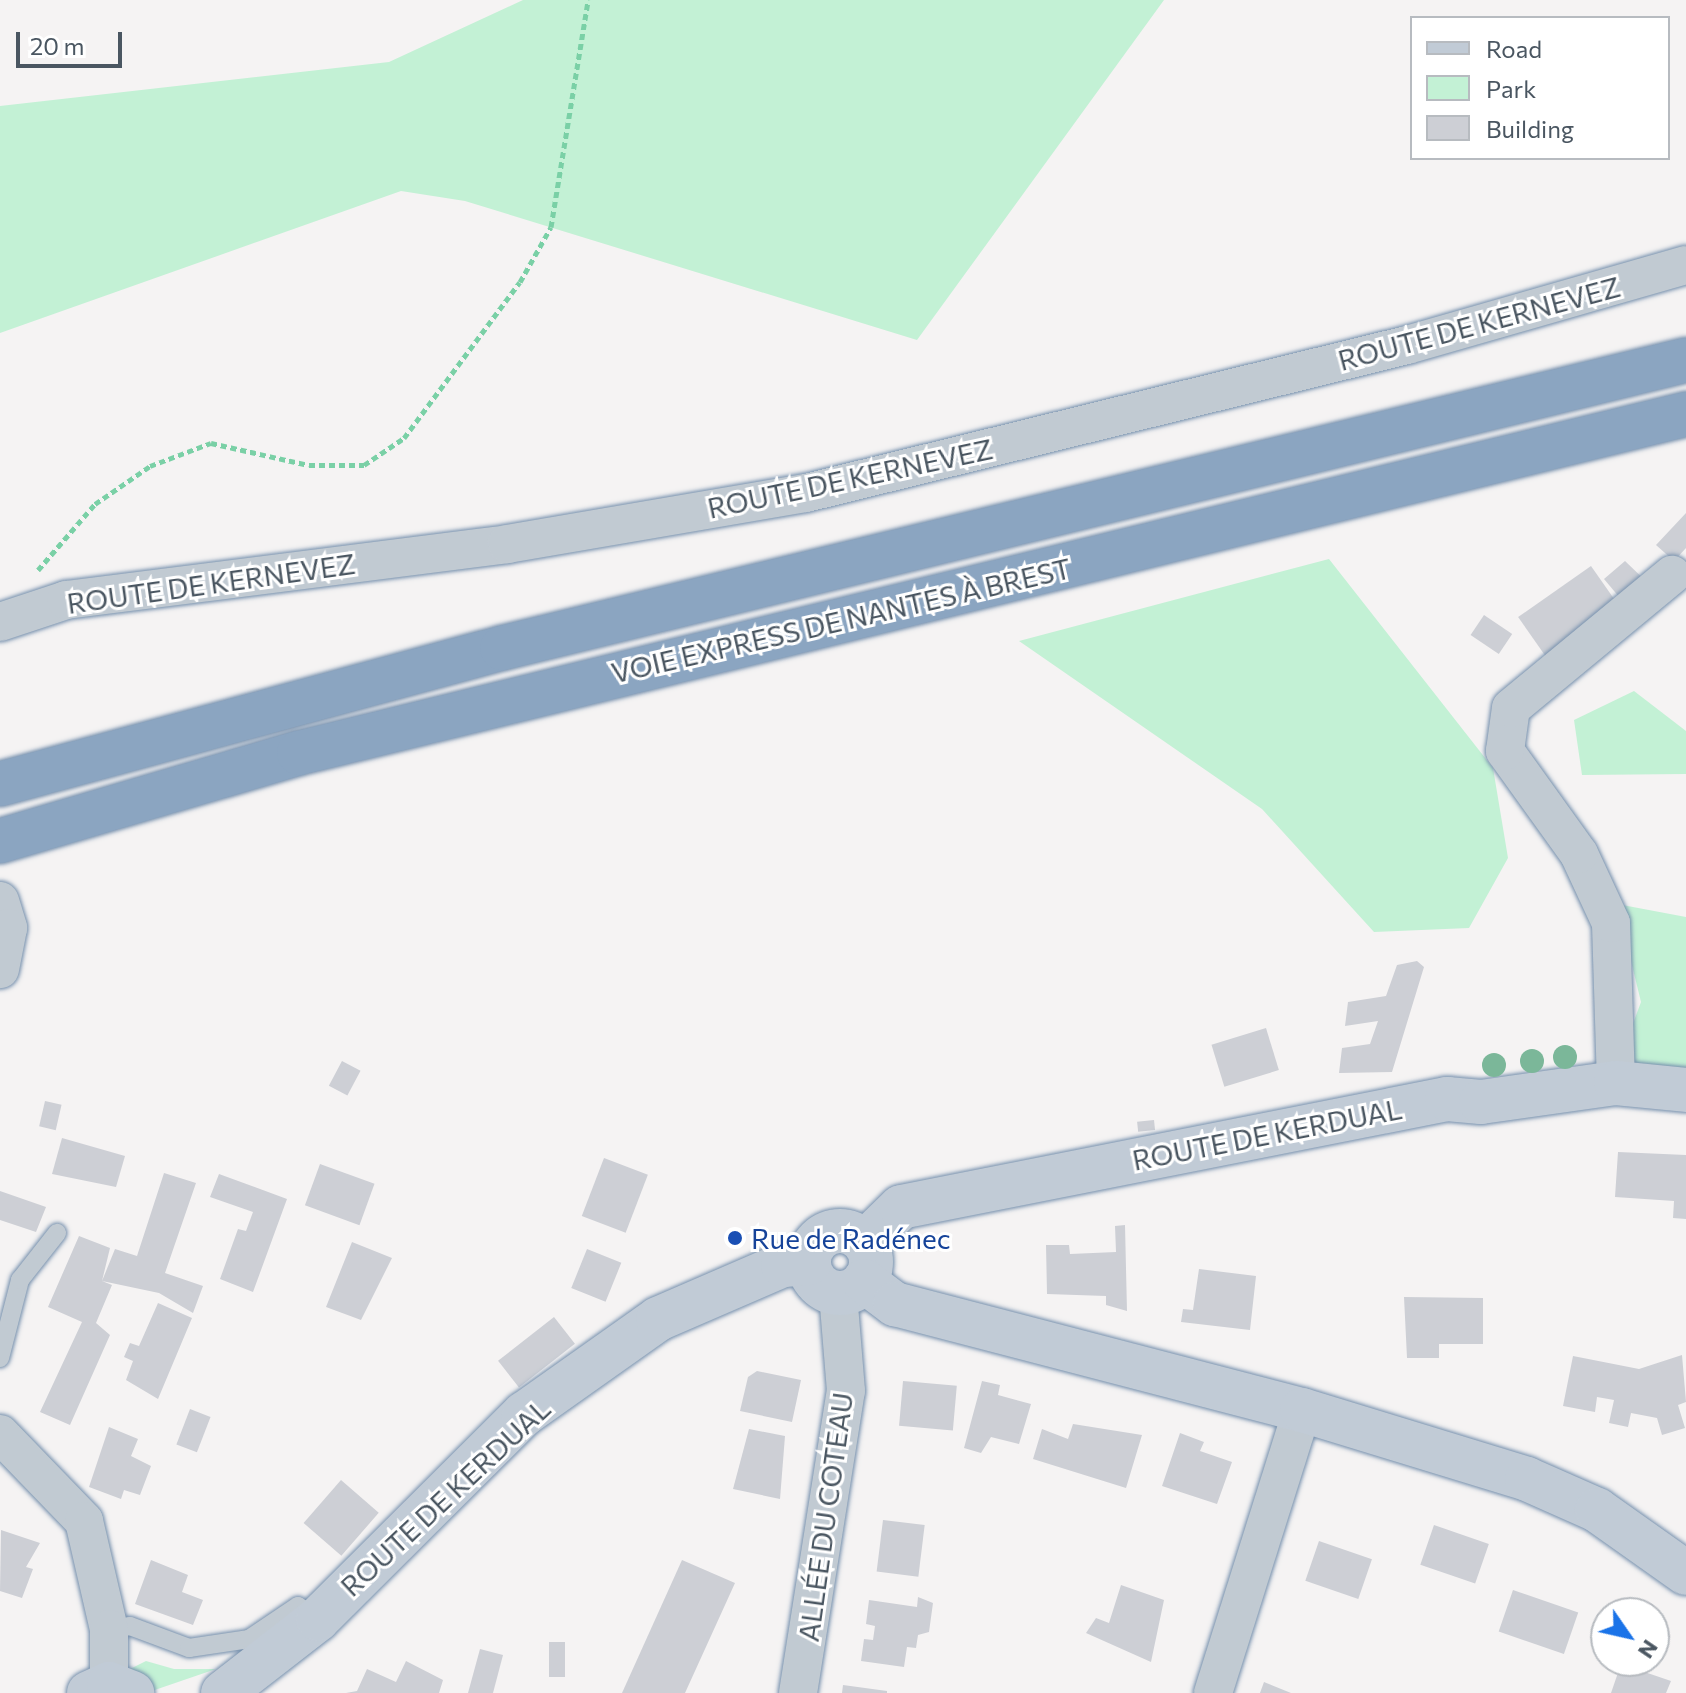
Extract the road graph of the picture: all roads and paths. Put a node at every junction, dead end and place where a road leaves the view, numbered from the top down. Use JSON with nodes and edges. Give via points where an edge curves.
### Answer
{"nodes":[{"id":1,"x":588,"y":0,"type":"edge"},
{"id":2,"x":1686,"y":265,"type":"edge"},
{"id":3,"x":1686,"y":360,"type":"edge"},
{"id":4,"x":1686,"y":414,"type":"edge"},
{"id":5,"x":1672,"y":575,"type":"dead end"},
{"id":6,"x":4,"y":620,"type":"edge"},
{"id":7,"x":0,"y":784,"type":"edge"},
{"id":8,"x":0,"y":841,"type":"edge"},
{"id":9,"x":4,"y":915,"type":"edge"},
{"id":10,"x":0,"y":969,"type":"edge"},
{"id":11,"x":1616,"y":1083,"type":"junction"},
{"id":12,"x":1686,"y":1090,"type":"edge"},
{"id":13,"x":57,"y":1233,"type":"dead end"},
{"id":14,"x":844,"y":1270,"type":"junction"},
{"id":15,"x":0,"y":1358,"type":"edge"},
{"id":16,"x":1302,"y":1410,"type":"junction"},
{"id":17,"x":0,"y":1434,"type":"edge"},
{"id":18,"x":1686,"y":1573,"type":"edge"},
{"id":19,"x":318,"y":1619,"type":"junction"},
{"id":20,"x":109,"y":1629,"type":"junction"},
{"id":21,"x":110,"y":1690,"type":"edge"},
{"id":22,"x":230,"y":1692,"type":"edge"},
{"id":23,"x":798,"y":1693,"type":"edge"},
{"id":24,"x":1213,"y":1693,"type":"edge"}],
"edges":[{"from":1,"to":6,"type":"path","via":[[551,227],[520,282],[404,438],[364,465],[309,465],[211,443],[150,466],[95,504],[46,558]]},
{"from":2,"to":6,"type":"street","name":"ROUTE DE KERNEVEZ","via":[[1407,345],[806,493],[507,544],[66,600]]},
{"from":3,"to":7,"type":"highway","name":"VOIE EXPRESS DE NANTES À BREST","via":[[502,648]]},
{"from":4,"to":8,"type":"highway","name":"VOIE EXPRESS DE NANTES À BREST","via":[[329,745]]},
{"from":5,"to":11,"type":"street","via":[[1511,708],[1505,751],[1579,854],[1611,923]]},
{"from":9,"to":10,"type":"street"},
{"from":11,"to":12,"type":"street","name":"ROUTE DE KERDUAL"},
{"from":11,"to":14,"type":"street","name":"ROUTE DE KERDUAL","via":[[1481,1102],[1447,1099],[901,1207]]},
{"from":13,"to":15,"type":"lane","via":[[20,1280]]},
{"from":14,"to":16,"type":"street","via":[[895,1304]]},
{"from":14,"to":19,"type":"street","name":"ROUTE DE KERDUAL","via":[[783,1265],[658,1319],[524,1414]]},
{"from":14,"to":23,"type":"street","name":"ALLÉE DU COTEAU","via":[[846,1391]]},
{"from":16,"to":18,"type":"street","via":[[1527,1479],[1597,1510]]},
{"from":16,"to":24,"type":"street"},
{"from":17,"to":20,"type":"street","via":[[84,1521]]},
{"from":19,"to":20,"type":"lane","via":[[298,1606],[249,1639],[189,1648],[130,1626]]},
{"from":19,"to":22,"type":"street","name":"ROUTE DE KERDUAL"},
{"from":20,"to":21,"type":"street"}]}
